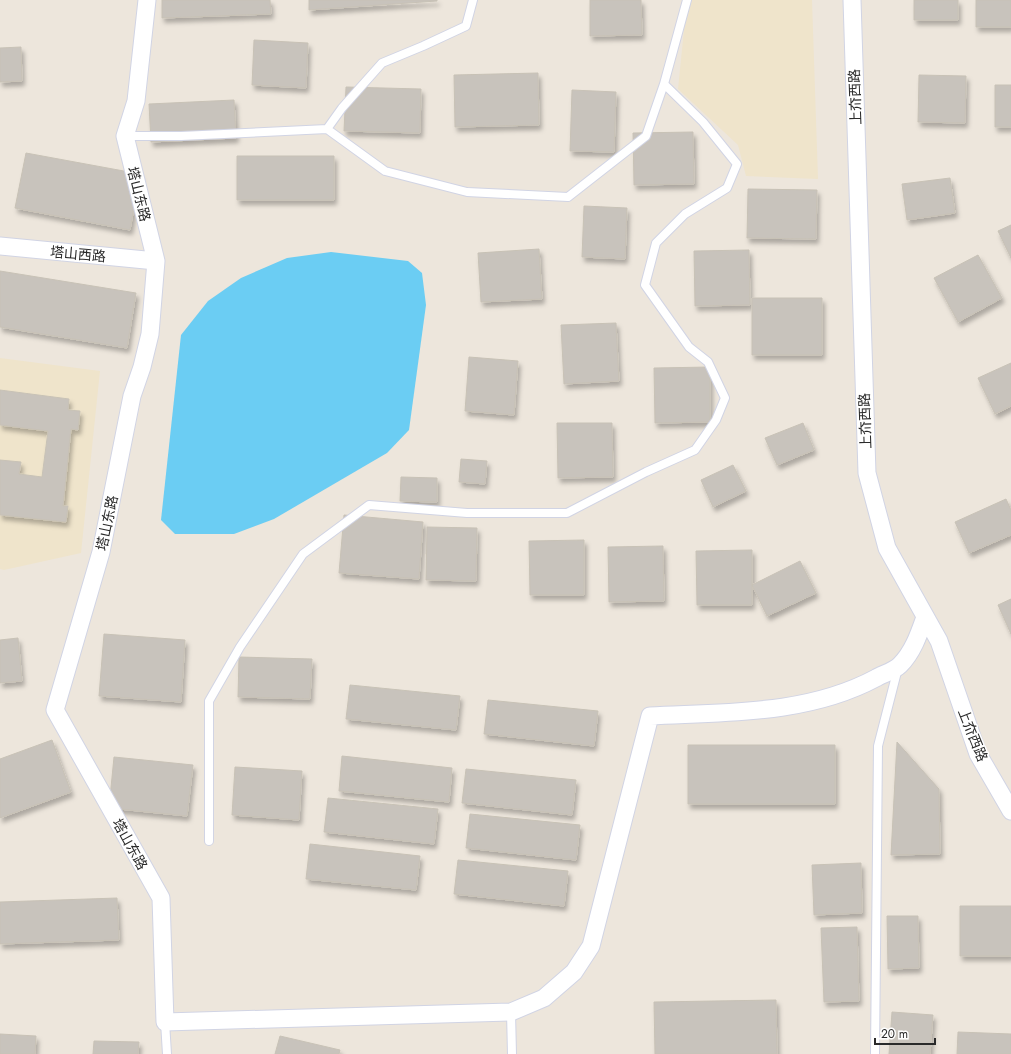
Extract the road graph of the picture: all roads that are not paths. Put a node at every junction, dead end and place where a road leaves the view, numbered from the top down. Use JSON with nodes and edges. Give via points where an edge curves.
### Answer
{"nodes":[{"id":1,"x":147,"y":0,"type":"edge"},
{"id":2,"x":473,"y":0,"type":"edge"},
{"id":3,"x":687,"y":0,"type":"edge"},
{"id":4,"x":852,"y":0,"type":"edge"},
{"id":5,"x":664,"y":84,"type":"junction"},
{"id":6,"x":327,"y":129,"type":"junction"},
{"id":7,"x":125,"y":136,"type":"junction"},
{"id":8,"x":0,"y":246,"type":"edge"},
{"id":9,"x":156,"y":261,"type":"junction"},
{"id":10,"x":925,"y":617,"type":"junction"},
{"id":11,"x":899,"y":666,"type":"junction"},
{"id":12,"x":1011,"y":811,"type":"edge"},
{"id":13,"x":209,"y":841,"type":"dead end"},
{"id":14,"x":511,"y":1012,"type":"junction"},
{"id":15,"x":165,"y":1022,"type":"junction"},
{"id":16,"x":167,"y":1054,"type":"edge"},
{"id":17,"x":512,"y":1054,"type":"edge"},
{"id":18,"x":875,"y":1054,"type":"edge"}],
"edges":[{"from":1,"to":7,"type":"street","via":[[136,101]]},
{"from":2,"to":6,"type":"lane","via":[[466,26],[382,63]]},
{"from":3,"to":5,"type":"lane"},
{"from":4,"to":10,"type":"street","name":"上夼西路","via":[[867,473],[887,548]]},
{"from":5,"to":6,"type":"lane","via":[[646,136],[568,197],[467,192],[385,171]]},
{"from":5,"to":13,"type":"lane","via":[[703,122],[737,164],[727,188],[685,214],[656,243],[645,285],[689,347],[708,362],[725,398],[716,420],[695,450],[567,512],[467,512],[369,505],[303,554],[240,647],[209,701]]},
{"from":6,"to":7,"type":"lane"},
{"from":7,"to":9,"type":"street","name":"塔山东路"},
{"from":8,"to":9,"type":"street","name":"塔山西路"},
{"from":9,"to":15,"type":"street","name":"塔山东路","via":[[150,334],[132,396],[101,552],[55,710],[161,898]]},
{"from":10,"to":11,"type":"street","via":[[911,651]]},
{"from":10,"to":12,"type":"street","name":"上夼西路","via":[[938,641],[978,754]]},
{"from":11,"to":14,"type":"street","via":[[866,684],[826,698],[780,708],[650,716],[591,946],[574,972],[544,998]]},
{"from":11,"to":18,"type":"lane","via":[[878,746]]},
{"from":14,"to":15,"type":"street"},
{"from":14,"to":17,"type":"lane"},
{"from":15,"to":16,"type":"lane"}]}
